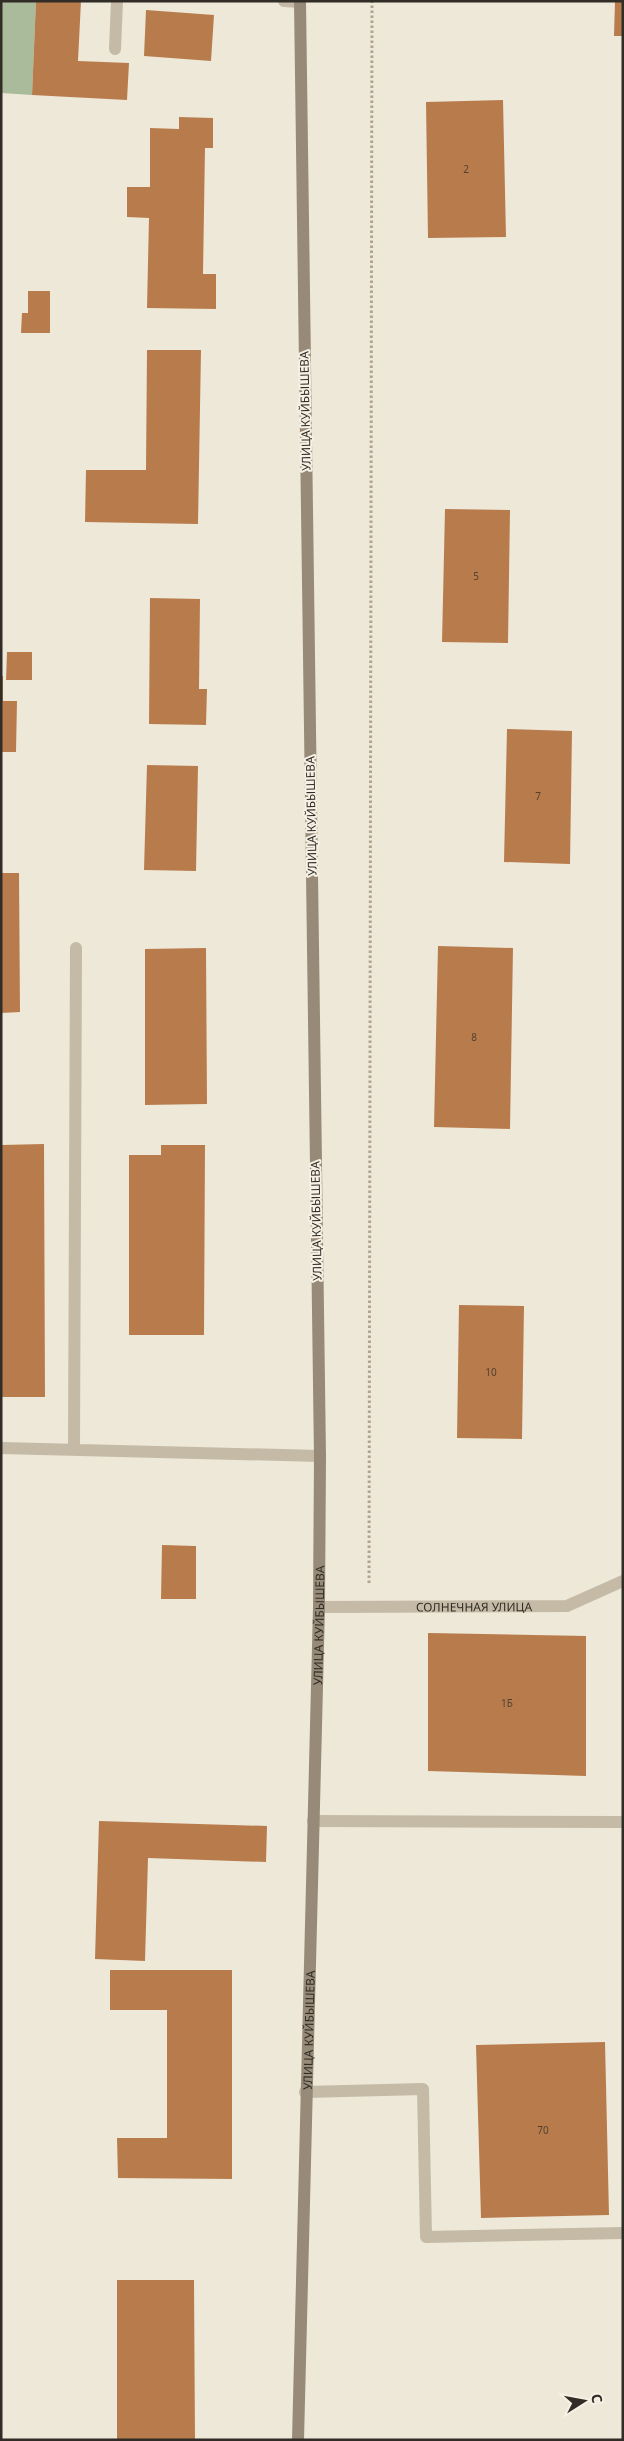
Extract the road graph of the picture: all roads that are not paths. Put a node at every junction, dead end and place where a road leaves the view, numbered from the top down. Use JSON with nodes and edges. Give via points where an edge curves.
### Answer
{"nodes":[{"id":1,"x":117,"y":1,"type":"edge"},
{"id":2,"x":284,"y":1,"type":"edge"},
{"id":3,"x":300,"y":2,"type":"edge"},
{"id":4,"x":115,"y":49,"type":"dead end"},
{"id":5,"x":76,"y":948,"type":"dead end"},
{"id":6,"x":1,"y":1448,"type":"edge"},
{"id":7,"x":74,"y":1449,"type":"junction"},
{"id":8,"x":320,"y":1456,"type":"junction"},
{"id":9,"x":623,"y":1581,"type":"edge"},
{"id":10,"x":319,"y":1607,"type":"junction"},
{"id":11,"x":313,"y":1821,"type":"junction"},
{"id":12,"x":623,"y":1822,"type":"edge"},
{"id":13,"x":306,"y":2092,"type":"junction"},
{"id":14,"x":623,"y":2233,"type":"edge"},
{"id":15,"x":298,"y":2440,"type":"edge"}],
"edges":[{"from":1,"to":4,"type":"street"},
{"from":2,"to":3,"type":"street"},
{"from":3,"to":8,"type":"street","name":"УЛИЦА КУЙБЫШЕВА"},
{"from":5,"to":7,"type":"street"},
{"from":6,"to":7,"type":"street"},
{"from":7,"to":8,"type":"street"},
{"from":8,"to":10,"type":"street","name":"УЛИЦА КУЙБЫШЕВА"},
{"from":9,"to":10,"type":"street","name":"СОЛНЕЧНАЯ УЛИЦА","via":[[567,1606]]},
{"from":10,"to":11,"type":"street","name":"УЛИЦА КУЙБЫШЕВА"},
{"from":11,"to":12,"type":"street"},
{"from":11,"to":13,"type":"street","name":"УЛИЦА КУЙБЫШЕВА"},
{"from":13,"to":14,"type":"street","via":[[422,2090],[426,2237]]},
{"from":13,"to":15,"type":"street","name":"УЛИЦА КУЙБЫШЕВА"}]}
